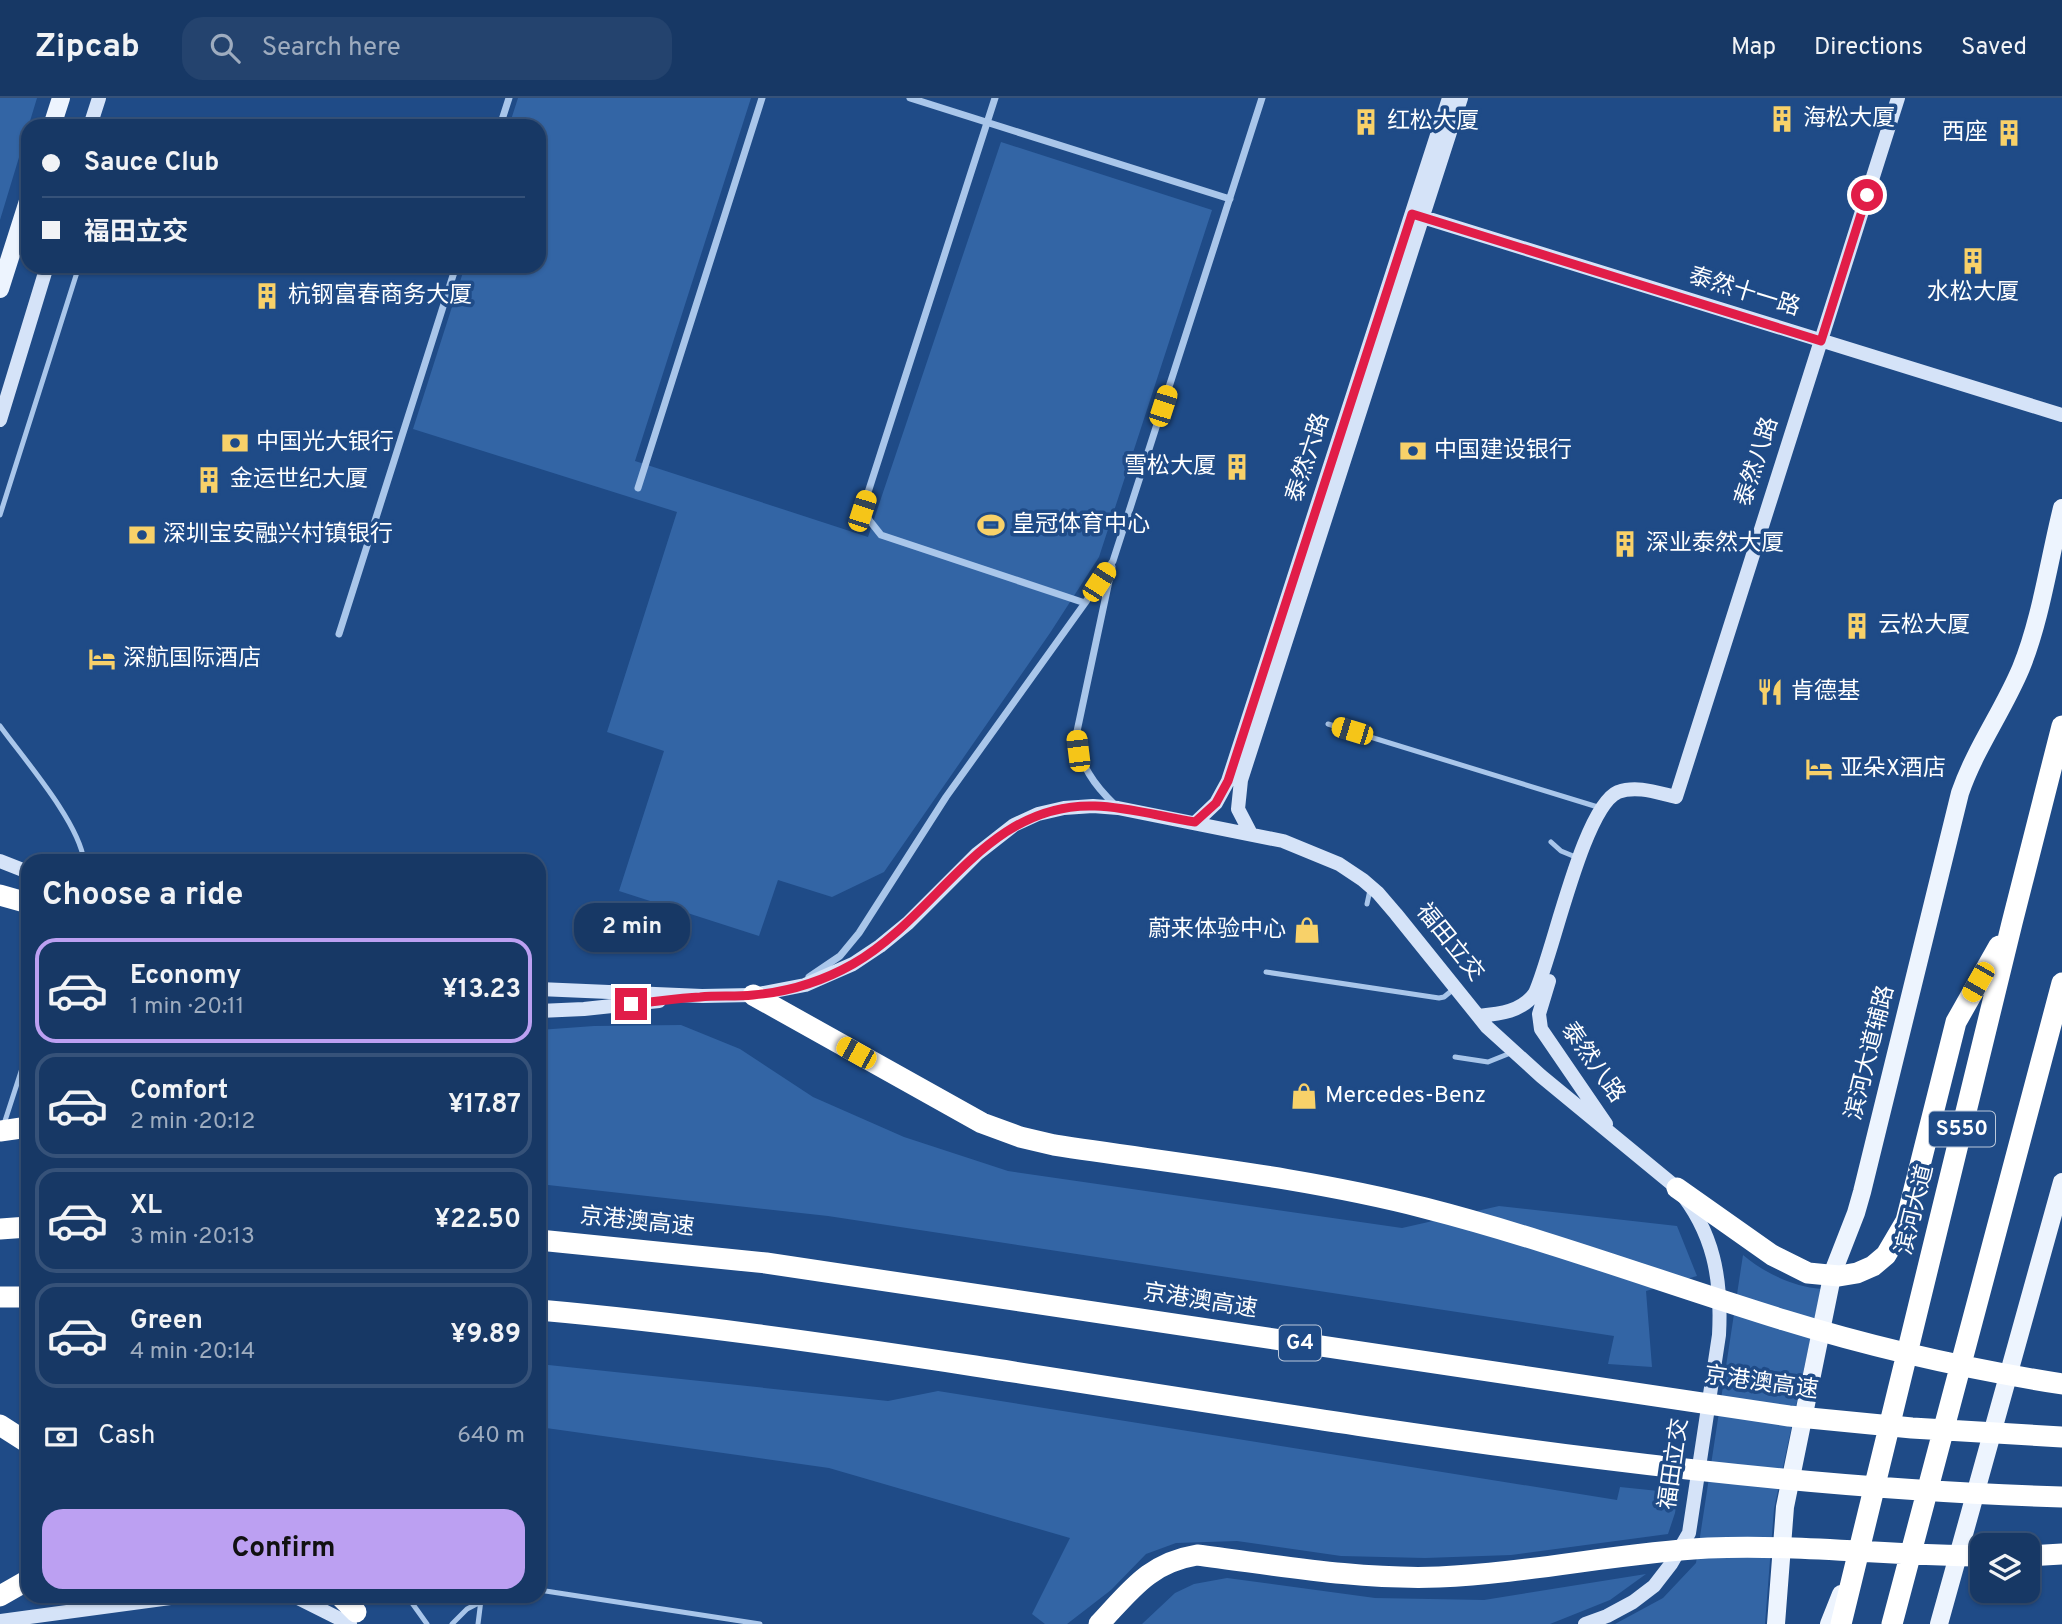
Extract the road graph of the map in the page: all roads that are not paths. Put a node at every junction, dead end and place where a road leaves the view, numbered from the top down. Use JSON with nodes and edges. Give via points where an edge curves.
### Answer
{"nodes":[{"id":1,"x":61,"y":98,"type":"edge"},
{"id":2,"x":99,"y":98,"type":"edge"},
{"id":3,"x":509,"y":98,"type":"edge"},
{"id":4,"x":762,"y":98,"type":"edge"},
{"id":5,"x":910,"y":98,"type":"edge"},
{"id":6,"x":995,"y":98,"type":"edge"},
{"id":7,"x":1262,"y":98,"type":"edge"},
{"id":8,"x":1449,"y":98,"type":"edge"},
{"id":9,"x":1461,"y":98,"type":"edge"},
{"id":10,"x":1898,"y":98,"type":"edge"},
{"id":11,"x":54,"y":119,"type":"edge"},
{"id":12,"x":92,"y":119,"type":"edge"},
{"id":13,"x":502,"y":119,"type":"edge"},
{"id":14,"x":987,"y":123,"type":"junction"},
{"id":15,"x":1230,"y":200,"type":"junction"},
{"id":16,"x":1417,"y":215,"type":"junction"},
{"id":17,"x":21,"y":223,"type":"edge"},
{"id":18,"x":45,"y":273,"type":"edge"},
{"id":19,"x":77,"y":273,"type":"edge"},
{"id":20,"x":454,"y":273,"type":"edge"},
{"id":21,"x":0,"y":289,"type":"edge"},
{"id":22,"x":1821,"y":341,"type":"junction"},
{"id":23,"x":2062,"y":415,"type":"edge"},
{"id":24,"x":0,"y":420,"type":"edge"},
{"id":25,"x":638,"y":488,"type":"dead end"},
{"id":26,"x":2062,"y":508,"type":"edge"},
{"id":27,"x":0,"y":515,"type":"edge"},
{"id":28,"x":1113,"y":561,"type":"junction"},
{"id":29,"x":1085,"y":603,"type":"junction"},
{"id":30,"x":339,"y":634,"type":"dead end"},
{"id":31,"x":1328,"y":724,"type":"dead end"},
{"id":32,"x":0,"y":726,"type":"edge"},
{"id":33,"x":2062,"y":726,"type":"edge"},
{"id":34,"x":1118,"y":808,"type":"junction"},
{"id":35,"x":1600,"y":810,"type":"junction"},
{"id":36,"x":1195,"y":822,"type":"junction"},
{"id":37,"x":1251,"y":834,"type":"junction"},
{"id":38,"x":1550,"y":842,"type":"dead end"},
{"id":39,"x":82,"y":854,"type":"edge"},
{"id":40,"x":1580,"y":859,"type":"junction"},
{"id":41,"x":0,"y":861,"type":"edge"},
{"id":42,"x":21,"y":869,"type":"edge"},
{"id":43,"x":1370,"y":886,"type":"junction"},
{"id":44,"x":2,"y":895,"type":"edge"},
{"id":45,"x":21,"y":901,"type":"edge"},
{"id":46,"x":1367,"y":904,"type":"dead end"},
{"id":47,"x":2012,"y":923,"type":"junction"},
{"id":48,"x":1266,"y":972,"type":"dead end"},
{"id":49,"x":2062,"y":982,"type":"edge"},
{"id":50,"x":1455,"y":988,"type":"junction"},
{"id":51,"x":546,"y":989,"type":"edge"},
{"id":52,"x":784,"y":989,"type":"junction"},
{"id":53,"x":753,"y":995,"type":"junction"},
{"id":54,"x":702,"y":996,"type":"junction"},
{"id":55,"x":546,"y":1011,"type":"edge"},
{"id":56,"x":1478,"y":1016,"type":"junction"},
{"id":57,"x":1513,"y":1052,"type":"junction"},
{"id":58,"x":1455,"y":1057,"type":"dead end"},
{"id":59,"x":21,"y":1071,"type":"edge"},
{"id":60,"x":21,"y":1128,"type":"edge"},
{"id":61,"x":0,"y":1131,"type":"edge"},
{"id":62,"x":0,"y":1137,"type":"edge"},
{"id":63,"x":1615,"y":1137,"type":"junction"},
{"id":64,"x":2062,"y":1182,"type":"edge"},
{"id":65,"x":1677,"y":1188,"type":"junction"},
{"id":66,"x":21,"y":1228,"type":"edge"},
{"id":67,"x":0,"y":1229,"type":"edge"},
{"id":68,"x":546,"y":1241,"type":"edge"},
{"id":69,"x":0,"y":1297,"type":"edge"},
{"id":70,"x":21,"y":1297,"type":"edge"},
{"id":71,"x":546,"y":1311,"type":"edge"},
{"id":72,"x":2062,"y":1384,"type":"edge"},
{"id":73,"x":0,"y":1418,"type":"edge"},
{"id":74,"x":21,"y":1422,"type":"edge"},
{"id":75,"x":0,"y":1425,"type":"edge"},
{"id":76,"x":2062,"y":1437,"type":"edge"},
{"id":77,"x":21,"y":1438,"type":"edge"},
{"id":78,"x":2062,"y":1497,"type":"edge"},
{"id":79,"x":1865,"y":1532,"type":"junction"},
{"id":80,"x":1914,"y":1538,"type":"junction"},
{"id":81,"x":2062,"y":1554,"type":"edge"},
{"id":82,"x":1970,"y":1555,"type":"edge"},
{"id":83,"x":2040,"y":1555,"type":"edge"},
{"id":84,"x":21,"y":1585,"type":"edge"},
{"id":85,"x":546,"y":1591,"type":"edge"},
{"id":86,"x":0,"y":1596,"type":"edge"},
{"id":87,"x":133,"y":1603,"type":"edge"},
{"id":88,"x":322,"y":1603,"type":"edge"},
{"id":89,"x":412,"y":1603,"type":"edge"},
{"id":90,"x":476,"y":1603,"type":"edge"},
{"id":91,"x":481,"y":1603,"type":"edge"},
{"id":92,"x":351,"y":1610,"type":"edge"},
{"id":93,"x":0,"y":1621,"type":"edge"},
{"id":94,"x":427,"y":1624,"type":"edge"},
{"id":95,"x":452,"y":1624,"type":"edge"},
{"id":96,"x":478,"y":1624,"type":"edge"},
{"id":97,"x":760,"y":1624,"type":"edge"},
{"id":98,"x":1099,"y":1624,"type":"edge"},
{"id":99,"x":1585,"y":1624,"type":"edge"},
{"id":100,"x":1776,"y":1624,"type":"edge"},
{"id":101,"x":1829,"y":1624,"type":"edge"},
{"id":102,"x":1841,"y":1624,"type":"edge"},
{"id":103,"x":1892,"y":1624,"type":"edge"},
{"id":104,"x":1906,"y":1624,"type":"edge"},
{"id":105,"x":1939,"y":1624,"type":"edge"}],
"edges":[{"from":1,"to":11,"type":"main road"},
{"from":2,"to":12,"type":"street"},
{"from":3,"to":13,"type":"street"},
{"from":4,"to":25,"type":"street"},
{"from":5,"to":14,"type":"street"},
{"from":6,"to":14,"type":"street"},
{"from":7,"to":15,"type":"street"},
{"from":8,"to":16,"type":"street","name":"泰然六路"},
{"from":9,"to":16,"type":"street","name":"泰然六路"},
{"from":10,"to":22,"type":"street","name":"泰然八路"},
{"from":14,"to":15,"type":"street"},
{"from":14,"to":29,"type":"street","via":[[862,511],[881,536]]},
{"from":15,"to":28,"type":"street"},
{"from":16,"to":22,"type":"street","name":"泰然十一路"},
{"from":16,"to":36,"type":"street","name":"泰然六路","via":[[1228,781],[1216,803]]},
{"from":16,"to":37,"type":"street","name":"泰然六路","via":[[1241,780],[1238,809]]},
{"from":17,"to":21,"type":"main road"},
{"from":18,"to":24,"type":"street"},
{"from":19,"to":27,"type":"lane"},
{"from":20,"to":30,"type":"street"},
{"from":22,"to":23,"type":"street","name":"泰然十一路"},
{"from":22,"to":35,"type":"street","name":"泰然八路","via":[[1676,797],[1627,790],[1614,795]]},
{"from":26,"to":100,"type":"main road","name":"滨河大道辅路","via":[[2020,670],[1960,793],[1859,1203],[1833,1272],[1785,1507]]},
{"from":28,"to":29,"type":"street"},
{"from":28,"to":34,"type":"street","via":[[1076,736],[1091,779]]},
{"from":29,"to":52,"type":"street","via":[[946,797],[854,939],[825,967]]},
{"from":31,"to":35,"type":"lane"},
{"from":32,"to":39,"type":"lane","via":[[68,820]]},
{"from":33,"to":47,"type":"highway","name":"滨河大道","number":"S550"},
{"from":34,"to":36,"type":"street","name":"福田立交"},
{"from":34,"to":52,"type":"street","name":"福田立交","via":[[1064,808],[1014,825],[880,946],[824,978]]},
{"from":35,"to":40,"type":"street"},
{"from":35,"to":63,"type":"street","name":"泰然八路","via":[[1539,1019],[1543,1033]]},
{"from":36,"to":37,"type":"street","name":"福田立交"},
{"from":37,"to":43,"type":"street","name":"福田立交","via":[[1314,852]]},
{"from":38,"to":40,"type":"lane"},
{"from":40,"to":56,"type":"street","via":[[1535,993],[1517,1009]]},
{"from":41,"to":42,"type":"street"},
{"from":43,"to":46,"type":"lane"},
{"from":43,"to":50,"type":"street","name":"福田立交"},
{"from":44,"to":45,"type":"highway"},
{"from":47,"to":65,"type":"highway","via":[[1956,1022],[1906,1221],[1886,1255],[1873,1266],[1857,1273],[1823,1276],[1793,1267]]},
{"from":47,"to":79,"type":"highway","name":"滨河大道","number":"S550"},
{"from":48,"to":50,"type":"lane","via":[[1438,998]]},
{"from":49,"to":80,"type":"highway","number":"S550"},
{"from":50,"to":56,"type":"street","name":"福田立交"},
{"from":51,"to":54,"type":"street","name":"福田立交"},
{"from":52,"to":53,"type":"street","name":"福田立交"},
{"from":53,"to":54,"type":"street","name":"福田立交"},
{"from":53,"to":72,"type":"highway","via":[[982,1123],[1020,1137],[1312,1184],[1423,1208],[1864,1343]]},
{"from":54,"to":55,"type":"street","name":"福田立交"},
{"from":56,"to":57,"type":"street","name":"福田立交"},
{"from":57,"to":58,"type":"lane","via":[[1488,1062]]},
{"from":57,"to":63,"type":"street","name":"福田立交"},
{"from":59,"to":62,"type":"lane"},
{"from":60,"to":61,"type":"highway"},
{"from":63,"to":65,"type":"street","name":"福田立交"},
{"from":64,"to":105,"type":"main road"},
{"from":65,"to":99,"type":"street","name":"福田立交","via":[[1703,1225],[1721,1305],[1689,1533],[1654,1586],[1633,1602]]},
{"from":66,"to":67,"type":"highway"},
{"from":68,"to":76,"type":"highway","name":"京港澳高速","number":"G4","via":[[766,1263],[1789,1416]]},
{"from":69,"to":70,"type":"highway"},
{"from":71,"to":78,"type":"highway","via":[[738,1331],[1520,1448],[1716,1472]]},
{"from":73,"to":74,"type":"highway"},
{"from":75,"to":77,"type":"highway"},
{"from":79,"to":101,"type":"main road"},
{"from":79,"to":102,"type":"highway","name":"滨河大道","number":"S550"},
{"from":80,"to":103,"type":"highway","number":"S550"},
{"from":80,"to":104,"type":"highway"},
{"from":81,"to":83,"type":"highway"},
{"from":82,"to":98,"type":"highway","via":[[1756,1547],[1670,1551],[1500,1573],[1403,1577],[1197,1555],[1157,1567]]},
{"from":84,"to":86,"type":"highway"},
{"from":85,"to":97,"type":"lane"},
{"from":87,"to":93,"type":"street"},
{"from":88,"to":92,"type":"street"},
{"from":89,"to":94,"type":"lane"},
{"from":90,"to":95,"type":"lane"},
{"from":91,"to":96,"type":"lane"}]}
